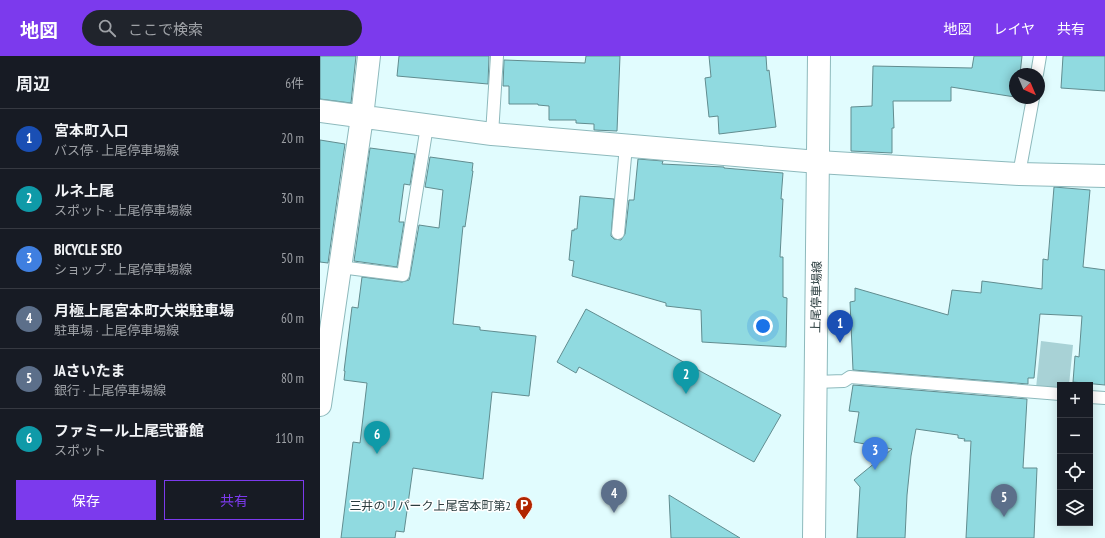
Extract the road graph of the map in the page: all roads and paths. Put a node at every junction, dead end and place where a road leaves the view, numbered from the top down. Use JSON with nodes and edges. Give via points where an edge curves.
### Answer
{"nodes":[{"id":1,"x":369,"y":56,"type":"edge"},
{"id":2,"x":497,"y":56,"type":"edge"},
{"id":3,"x":819,"y":56,"type":"edge"},
{"id":4,"x":1040,"y":56,"type":"edge"},
{"id":5,"x":1038,"y":68,"type":"edge"},
{"id":6,"x":1032,"y":104,"type":"edge"},
{"id":7,"x":320,"y":111,"type":"edge"},
{"id":8,"x":362,"y":117,"type":"junction"},
{"id":9,"x":427,"y":126,"type":"junction"},
{"id":10,"x":492,"y":134,"type":"junction"},
{"id":11,"x":626,"y":146,"type":"junction"},
{"id":12,"x":818,"y":162,"type":"junction"},
{"id":13,"x":1019,"y":174,"type":"junction"},
{"id":14,"x":1105,"y":176,"type":"edge"},
{"id":15,"x":618,"y":234,"type":"dead end"},
{"id":16,"x":340,"y":267,"type":"junction"},
{"id":17,"x":816,"y":382,"type":"junction"},
{"id":18,"x":321,"y":394,"type":"edge"},
{"id":19,"x":1057,"y":394,"type":"edge"},
{"id":20,"x":1093,"y":397,"type":"edge"},
{"id":21,"x":1105,"y":398,"type":"edge"},
{"id":22,"x":814,"y":538,"type":"edge"}],
"edges":[{"from":1,"to":8,"type":"street"},
{"from":2,"to":10,"type":"lane"},
{"from":3,"to":12,"type":"street","name":"上尾停車場線"},
{"from":4,"to":5,"type":"lane"},
{"from":6,"to":13,"type":"lane"},
{"from":7,"to":8,"type":"street"},
{"from":8,"to":9,"type":"street"},
{"from":8,"to":16,"type":"street"},
{"from":9,"to":10,"type":"street"},
{"from":9,"to":16,"type":"lane","via":[[403,275]]},
{"from":10,"to":11,"type":"street"},
{"from":11,"to":12,"type":"street"},
{"from":11,"to":15,"type":"lane"},
{"from":12,"to":13,"type":"street"},
{"from":12,"to":17,"type":"street","name":"上尾停車場線"},
{"from":13,"to":14,"type":"street"},
{"from":16,"to":18,"type":"street"},
{"from":17,"to":19,"type":"lane","via":[[844,381],[850,377]]},
{"from":17,"to":22,"type":"street","name":"上尾停車場線"},
{"from":20,"to":21,"type":"lane"}]}
